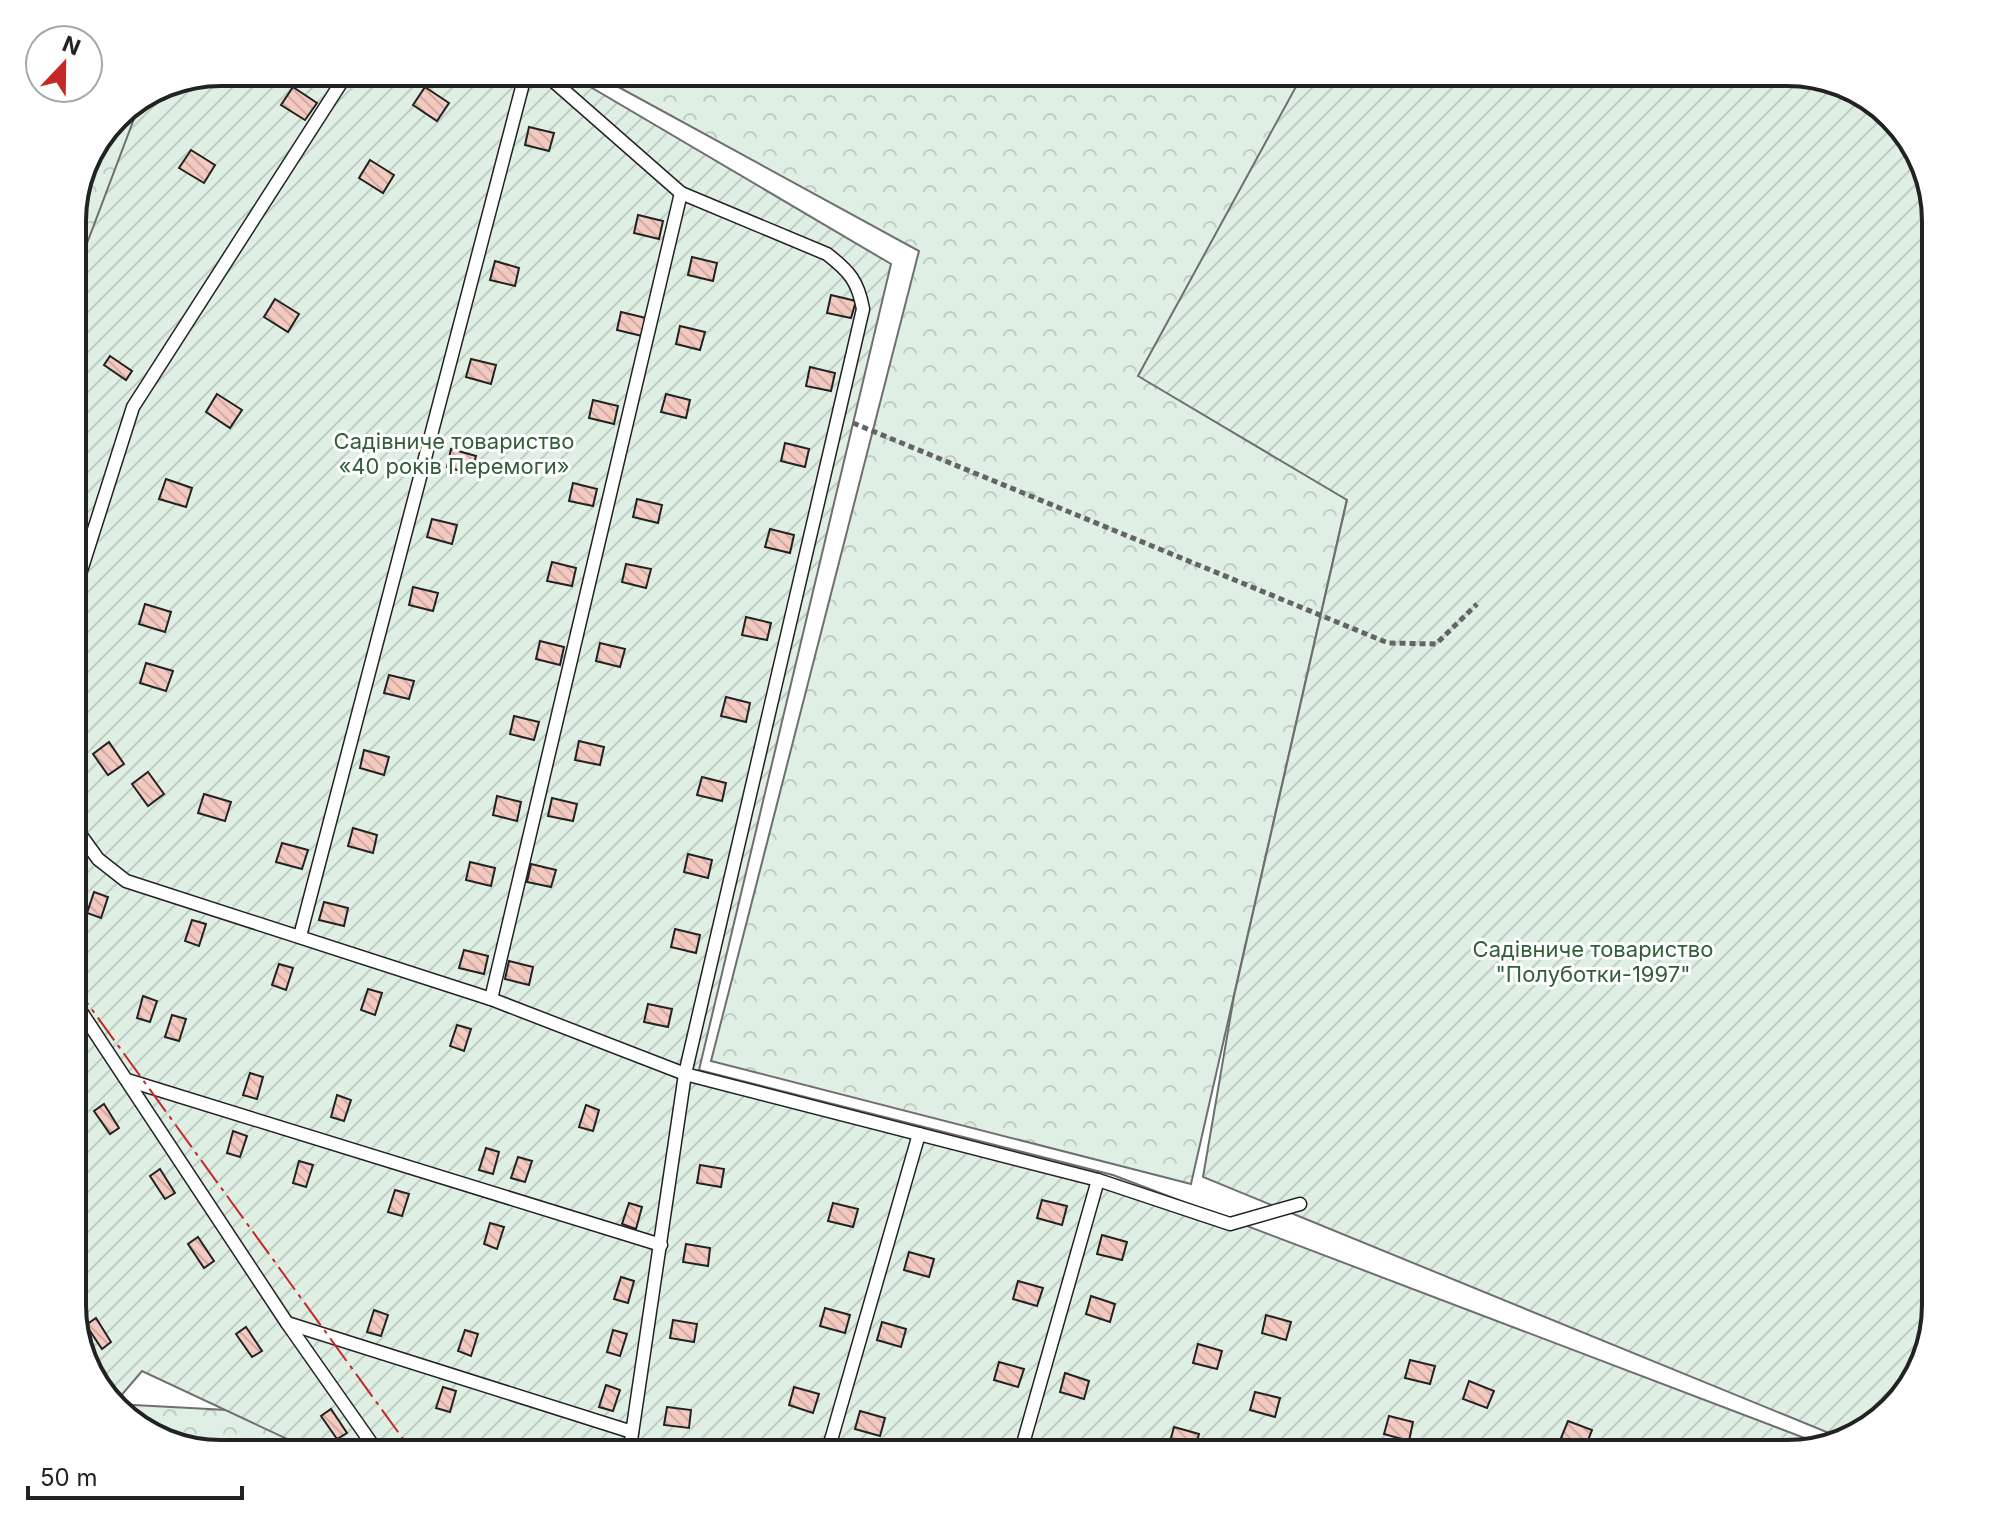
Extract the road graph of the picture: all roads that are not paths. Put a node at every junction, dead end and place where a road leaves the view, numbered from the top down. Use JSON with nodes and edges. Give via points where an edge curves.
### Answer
{"nodes":[{"id":1,"x":339,"y":86,"type":"edge"},
{"id":2,"x":522,"y":86,"type":"edge"},
{"id":3,"x":559,"y":86,"type":"edge"},
{"id":4,"x":681,"y":193,"type":"junction"},
{"id":5,"x":86,"y":555,"type":"edge"},
{"id":6,"x":86,"y":842,"type":"edge"},
{"id":7,"x":300,"y":936,"type":"junction"},
{"id":8,"x":491,"y":999,"type":"junction"},
{"id":9,"x":86,"y":1019,"type":"edge"},
{"id":10,"x":685,"y":1074,"type":"junction"},
{"id":11,"x":127,"y":1080,"type":"junction"},
{"id":12,"x":919,"y":1134,"type":"junction"},
{"id":13,"x":1098,"y":1180,"type":"junction"},
{"id":14,"x":1300,"y":1204,"type":"dead end"},
{"id":15,"x":661,"y":1245,"type":"junction"},
{"id":16,"x":287,"y":1323,"type":"junction"},
{"id":17,"x":632,"y":1432,"type":"junction"},
{"id":18,"x":369,"y":1440,"type":"edge"},
{"id":19,"x":631,"y":1440,"type":"edge"},
{"id":20,"x":831,"y":1440,"type":"edge"},
{"id":21,"x":1024,"y":1440,"type":"edge"}],
"edges":[{"from":1,"to":5,"type":"lane","via":[[133,407]]},
{"from":2,"to":7,"type":"lane"},
{"from":3,"to":4,"type":"lane"},
{"from":4,"to":8,"type":"lane"},
{"from":4,"to":10,"type":"lane","via":[[827,254],[846,269],[859,289],[863,309]]},
{"from":6,"to":7,"type":"lane","via":[[126,881]]},
{"from":7,"to":8,"type":"lane"},
{"from":8,"to":10,"type":"lane"},
{"from":9,"to":11,"type":"lane"},
{"from":10,"to":12,"type":"lane"},
{"from":10,"to":15,"type":"lane"},
{"from":11,"to":15,"type":"lane"},
{"from":11,"to":16,"type":"lane"},
{"from":12,"to":13,"type":"lane"},
{"from":12,"to":20,"type":"lane"},
{"from":13,"to":14,"type":"lane","via":[[1230,1224]]},
{"from":13,"to":21,"type":"lane"},
{"from":15,"to":17,"type":"lane"},
{"from":16,"to":17,"type":"lane"},
{"from":16,"to":18,"type":"lane"},
{"from":17,"to":19,"type":"lane"}]}
